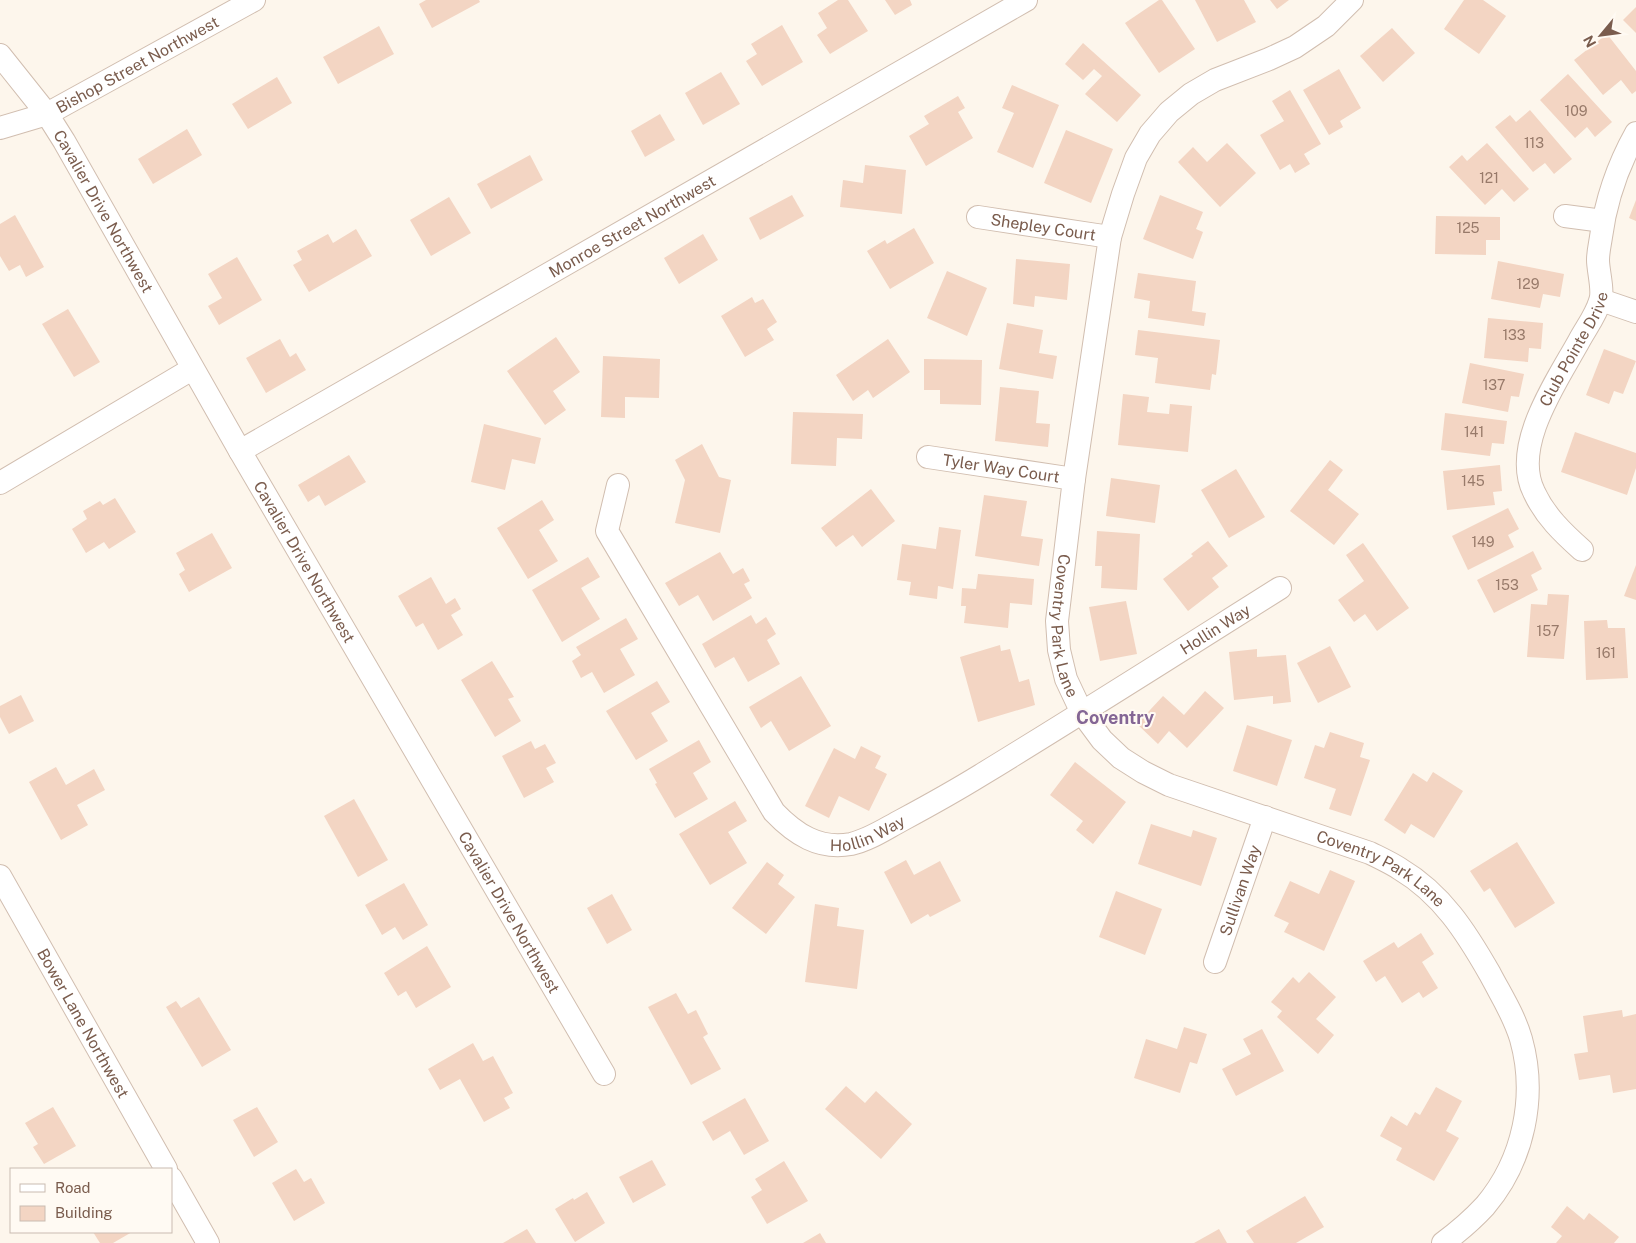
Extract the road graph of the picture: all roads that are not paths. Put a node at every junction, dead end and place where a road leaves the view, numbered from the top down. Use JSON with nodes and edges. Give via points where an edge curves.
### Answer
{"nodes":[{"id":1,"x":254,"y":0,"type":"edge"},
{"id":2,"x":1026,"y":0,"type":"edge"},
{"id":3,"x":1352,"y":0,"type":"edge"},
{"id":4,"x":0,"y":55,"type":"edge"},
{"id":5,"x":47,"y":114,"type":"junction"},
{"id":6,"x":0,"y":128,"type":"edge"},
{"id":7,"x":1636,"y":133,"type":"edge"},
{"id":8,"x":1565,"y":216,"type":"dead end"},
{"id":9,"x":978,"y":217,"type":"dead end"},
{"id":10,"x":1603,"y":221,"type":"junction"},
{"id":11,"x":1110,"y":237,"type":"junction"},
{"id":12,"x":1601,"y":300,"type":"junction"},
{"id":13,"x":1636,"y":312,"type":"edge"},
{"id":14,"x":192,"y":369,"type":"junction"},
{"id":15,"x":240,"y":451,"type":"junction"},
{"id":16,"x":928,"y":457,"type":"dead end"},
{"id":17,"x":1074,"y":479,"type":"junction"},
{"id":18,"x":0,"y":483,"type":"edge"},
{"id":19,"x":618,"y":484,"type":"dead end"},
{"id":20,"x":1582,"y":550,"type":"dead end"},
{"id":21,"x":1280,"y":588,"type":"dead end"},
{"id":22,"x":1082,"y":713,"type":"junction"},
{"id":23,"x":1265,"y":817,"type":"junction"},
{"id":24,"x":0,"y":876,"type":"edge"},
{"id":25,"x":1215,"y":962,"type":"dead end"},
{"id":26,"x":604,"y":1074,"type":"dead end"},
{"id":27,"x":165,"y":1168,"type":"edge"},
{"id":28,"x":172,"y":1180,"type":"edge"},
{"id":29,"x":208,"y":1243,"type":"edge"},
{"id":30,"x":1443,"y":1243,"type":"edge"}],
"edges":[{"from":1,"to":5,"type":"street","name":"Bishop Street Northwest"},
{"from":2,"to":15,"type":"street","name":"Monroe Street Northwest"},
{"from":3,"to":11,"type":"street","name":"Coventry Park Lane","via":[[1326,26],[1295,47],[1215,80],[1169,112],[1150,134],[1136,158]]},
{"from":4,"to":5,"type":"street","name":"Cavalier Drive Northwest"},
{"from":5,"to":6,"type":"street","name":"Bishop Street Northwest"},
{"from":5,"to":14,"type":"street","name":"Cavalier Drive Northwest"},
{"from":7,"to":10,"type":"street","name":"Club Pointe Drive","via":[[1622,157]]},
{"from":8,"to":10,"type":"street"},
{"from":9,"to":11,"type":"street","name":"Shepley Court"},
{"from":10,"to":12,"type":"street","name":"Club Pointe Drive","via":[[1598,259]]},
{"from":11,"to":17,"type":"street","name":"Coventry Park Lane"},
{"from":12,"to":13,"type":"street"},
{"from":12,"to":20,"type":"street","name":"Club Pointe Drive","via":[[1547,400],[1532,435],[1528,454],[1528,473],[1533,491],[1560,531]]},
{"from":14,"to":15,"type":"street","name":"Cavalier Drive Northwest"},
{"from":14,"to":18,"type":"street"},
{"from":15,"to":26,"type":"street","name":"Cavalier Drive Northwest"},
{"from":16,"to":17,"type":"street","name":"Tyler Way Court"},
{"from":17,"to":22,"type":"street","name":"Coventry Park Lane","via":[[1057,621],[1066,679]]},
{"from":19,"to":22,"type":"street","name":"Hollin Way","via":[[607,530],[774,812],[788,827],[807,839],[831,845],[868,839]]},
{"from":21,"to":22,"type":"street","name":"Hollin Way"},
{"from":22,"to":23,"type":"street","name":"Coventry Park Lane","via":[[1102,740],[1143,772],[1169,785]]},
{"from":23,"to":25,"type":"street","name":"Sullivan Way"},
{"from":23,"to":30,"type":"street","name":"Coventry Park Lane","via":[[1370,853],[1401,869],[1425,887],[1448,908],[1469,936],[1511,1011],[1521,1038],[1526,1067],[1526,1120],[1504,1178],[1486,1205]]},
{"from":24,"to":27,"type":"street","name":"Bower Lane Northwest"},
{"from":28,"to":29,"type":"street"}]}
